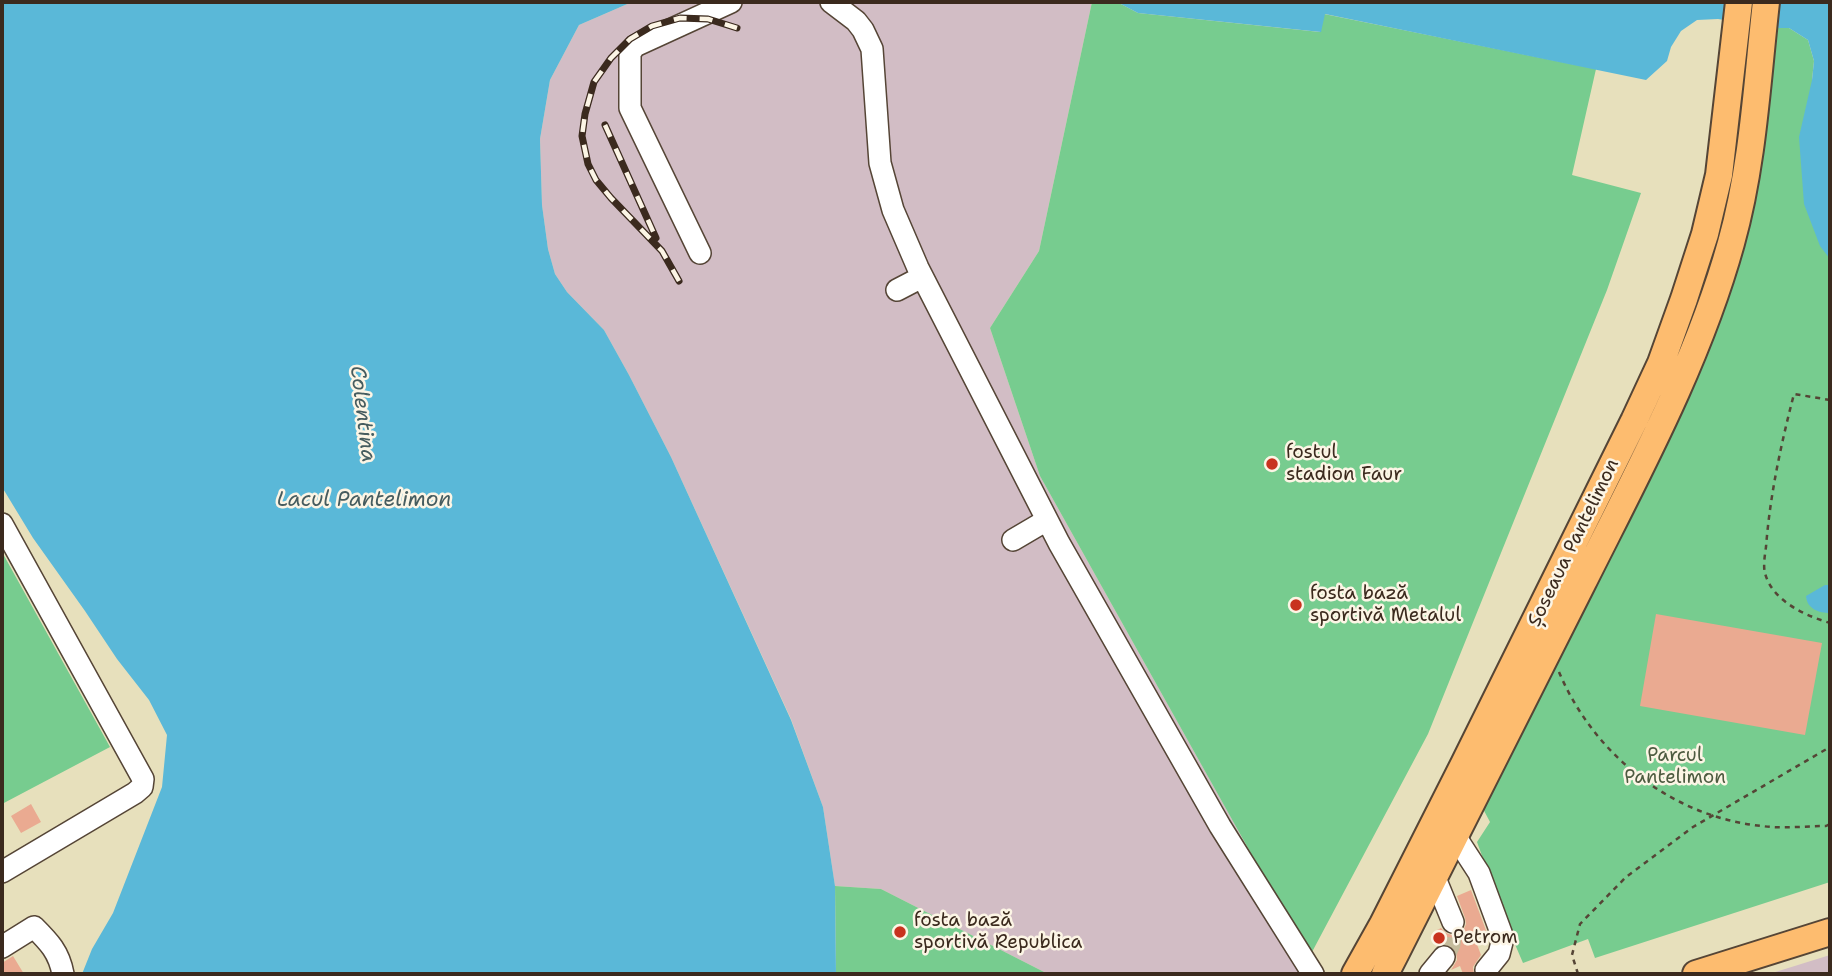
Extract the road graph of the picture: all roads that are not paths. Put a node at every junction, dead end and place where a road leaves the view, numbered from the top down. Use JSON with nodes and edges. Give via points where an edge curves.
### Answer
{"nodes":[{"id":1,"x":732,"y":2,"type":"edge"},
{"id":2,"x":831,"y":2,"type":"edge"},
{"id":3,"x":1740,"y":2,"type":"edge"},
{"id":4,"x":1766,"y":2,"type":"edge"},
{"id":5,"x":1730,"y":89,"type":"junction"},
{"id":6,"x":1756,"y":92,"type":"junction"},
{"id":7,"x":700,"y":253,"type":"dead end"},
{"id":8,"x":922,"y":277,"type":"junction"},
{"id":9,"x":897,"y":290,"type":"dead end"},
{"id":10,"x":1047,"y":520,"type":"junction"},
{"id":11,"x":2,"y":524,"type":"edge"},
{"id":12,"x":1013,"y":540,"type":"dead end"},
{"id":13,"x":1455,"y":836,"type":"junction"},
{"id":14,"x":2,"y":872,"type":"edge"},
{"id":15,"x":1434,"y":878,"type":"junction"},
{"id":16,"x":1452,"y":922,"type":"tunnel mouth"},
{"id":17,"x":1830,"y":932,"type":"edge"},
{"id":18,"x":2,"y":947,"type":"edge"},
{"id":19,"x":1486,"y":970,"type":"dead end"},
{"id":20,"x":1354,"y":973,"type":"edge"},
{"id":21,"x":63,"y":974,"type":"edge"},
{"id":22,"x":1313,"y":974,"type":"edge"},
{"id":23,"x":1385,"y":974,"type":"edge"},
{"id":24,"x":1696,"y":974,"type":"edge"}],
"edges":[{"from":1,"to":7,"type":"street","via":[[635,46],[630,53],[630,108]]},
{"from":2,"to":8,"type":"street","via":[[856,20],[872,49],[880,163],[893,210]]},
{"from":3,"to":5,"type":"main road","name":"Șoseaua Pantelimon"},
{"from":4,"to":6,"type":"main road","name":"Șoseaua Pantelimon"},
{"from":5,"to":6,"type":"main road"},
{"from":5,"to":20,"type":"main road","name":"Șoseaua Pantelimon","via":[[1705,234],[1661,363],[1458,776]]},
{"from":6,"to":13,"type":"main road","name":"Șoseaua Pantelimon","via":[[1745,180],[1731,242],[1683,376]]},
{"from":8,"to":9,"type":"street"},
{"from":8,"to":10,"type":"street"},
{"from":10,"to":12,"type":"street"},
{"from":10,"to":22,"type":"street","via":[[1220,825]]},
{"from":11,"to":14,"type":"street","via":[[143,779],[135,793]]},
{"from":13,"to":15,"type":"main road","name":"Șoseaua Pantelimon"},
{"from":13,"to":19,"type":"street","via":[[1479,873],[1503,938],[1499,954]]},
{"from":15,"to":16,"type":"street"},
{"from":15,"to":23,"type":"main road","name":"Șoseaua Pantelimon"},
{"from":17,"to":24,"type":"main road"},
{"from":18,"to":21,"type":"street","via":[[34,927],[59,956]]}]}
